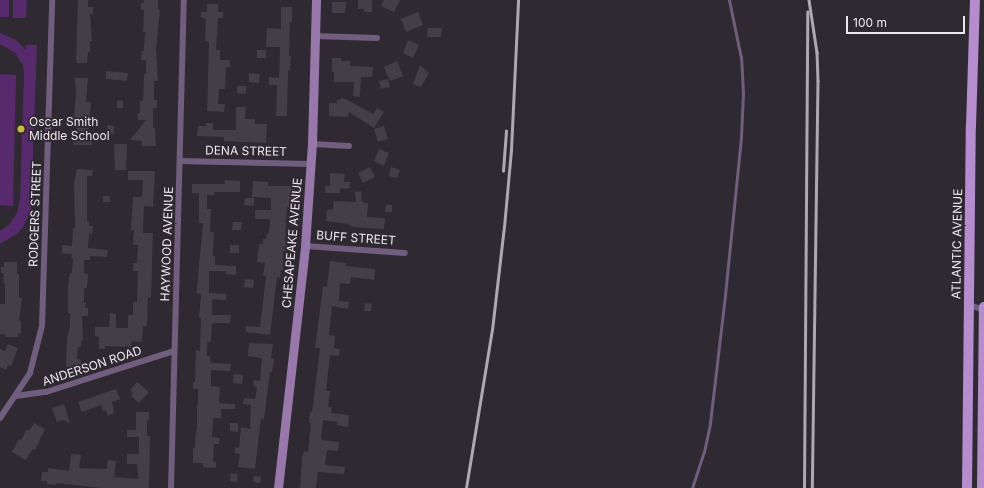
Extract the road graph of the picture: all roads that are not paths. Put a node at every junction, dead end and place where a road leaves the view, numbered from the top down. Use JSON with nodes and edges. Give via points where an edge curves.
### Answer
{"nodes":[{"id":1,"x":52,"y":0,"type":"edge"},
{"id":2,"x":184,"y":0,"type":"edge"},
{"id":3,"x":316,"y":0,"type":"edge"},
{"id":4,"x":729,"y":0,"type":"edge"},
{"id":5,"x":975,"y":0,"type":"edge"},
{"id":6,"x":315,"y":36,"type":"junction"},
{"id":7,"x":377,"y":38,"type":"dead end"},
{"id":8,"x":312,"y":144,"type":"junction"},
{"id":9,"x":349,"y":146,"type":"dead end"},
{"id":10,"x":180,"y":161,"type":"junction"},
{"id":11,"x":311,"y":164,"type":"junction"},
{"id":12,"x":305,"y":246,"type":"junction"},
{"id":13,"x":405,"y":253,"type":"dead end"},
{"id":14,"x":969,"y":305,"type":"junction"},
{"id":15,"x":984,"y":309,"type":"edge"},
{"id":16,"x":174,"y":351,"type":"junction"},
{"id":17,"x":16,"y":396,"type":"junction"},
{"id":18,"x":0,"y":418,"type":"edge"},
{"id":19,"x":171,"y":488,"type":"edge"},
{"id":20,"x":278,"y":488,"type":"edge"},
{"id":21,"x":692,"y":488,"type":"edge"},
{"id":22,"x":967,"y":488,"type":"edge"},
{"id":23,"x":982,"y":488,"type":"edge"}],
"edges":[{"from":1,"to":17,"type":"street","name":"RODGERS STREET","via":[[42,326],[30,373]]},
{"from":2,"to":10,"type":"street","name":"HAYWOOD AVENUE"},
{"from":3,"to":6,"type":"street","name":"CHESAPEAKE AVENUE"},
{"from":4,"to":21,"type":"lane","via":[[742,58],[741,137],[710,422]]},
{"from":5,"to":14,"type":"main road","name":"ATLANTIC AVENUE"},
{"from":6,"to":7,"type":"street"},
{"from":6,"to":8,"type":"street","name":"CHESAPEAKE AVENUE"},
{"from":8,"to":9,"type":"street"},
{"from":8,"to":11,"type":"street","name":"CHESAPEAKE AVENUE"},
{"from":10,"to":11,"type":"street","name":"DENA STREET"},
{"from":10,"to":16,"type":"street","name":"HAYWOOD AVENUE"},
{"from":11,"to":12,"type":"street","name":"CHESAPEAKE AVENUE"},
{"from":12,"to":13,"type":"street","name":"BUFF STREET"},
{"from":12,"to":20,"type":"street","name":"CHESAPEAKE AVENUE"},
{"from":14,"to":15,"type":"street"},
{"from":14,"to":22,"type":"main road","name":"ATLANTIC AVENUE"},
{"from":15,"to":23,"type":"main road"},
{"from":16,"to":17,"type":"street","name":"ANDERSON ROAD","via":[[46,392]]},
{"from":16,"to":19,"type":"street","name":"HAYWOOD AVENUE"},
{"from":17,"to":18,"type":"street","name":"RODGERS STREET"}]}
